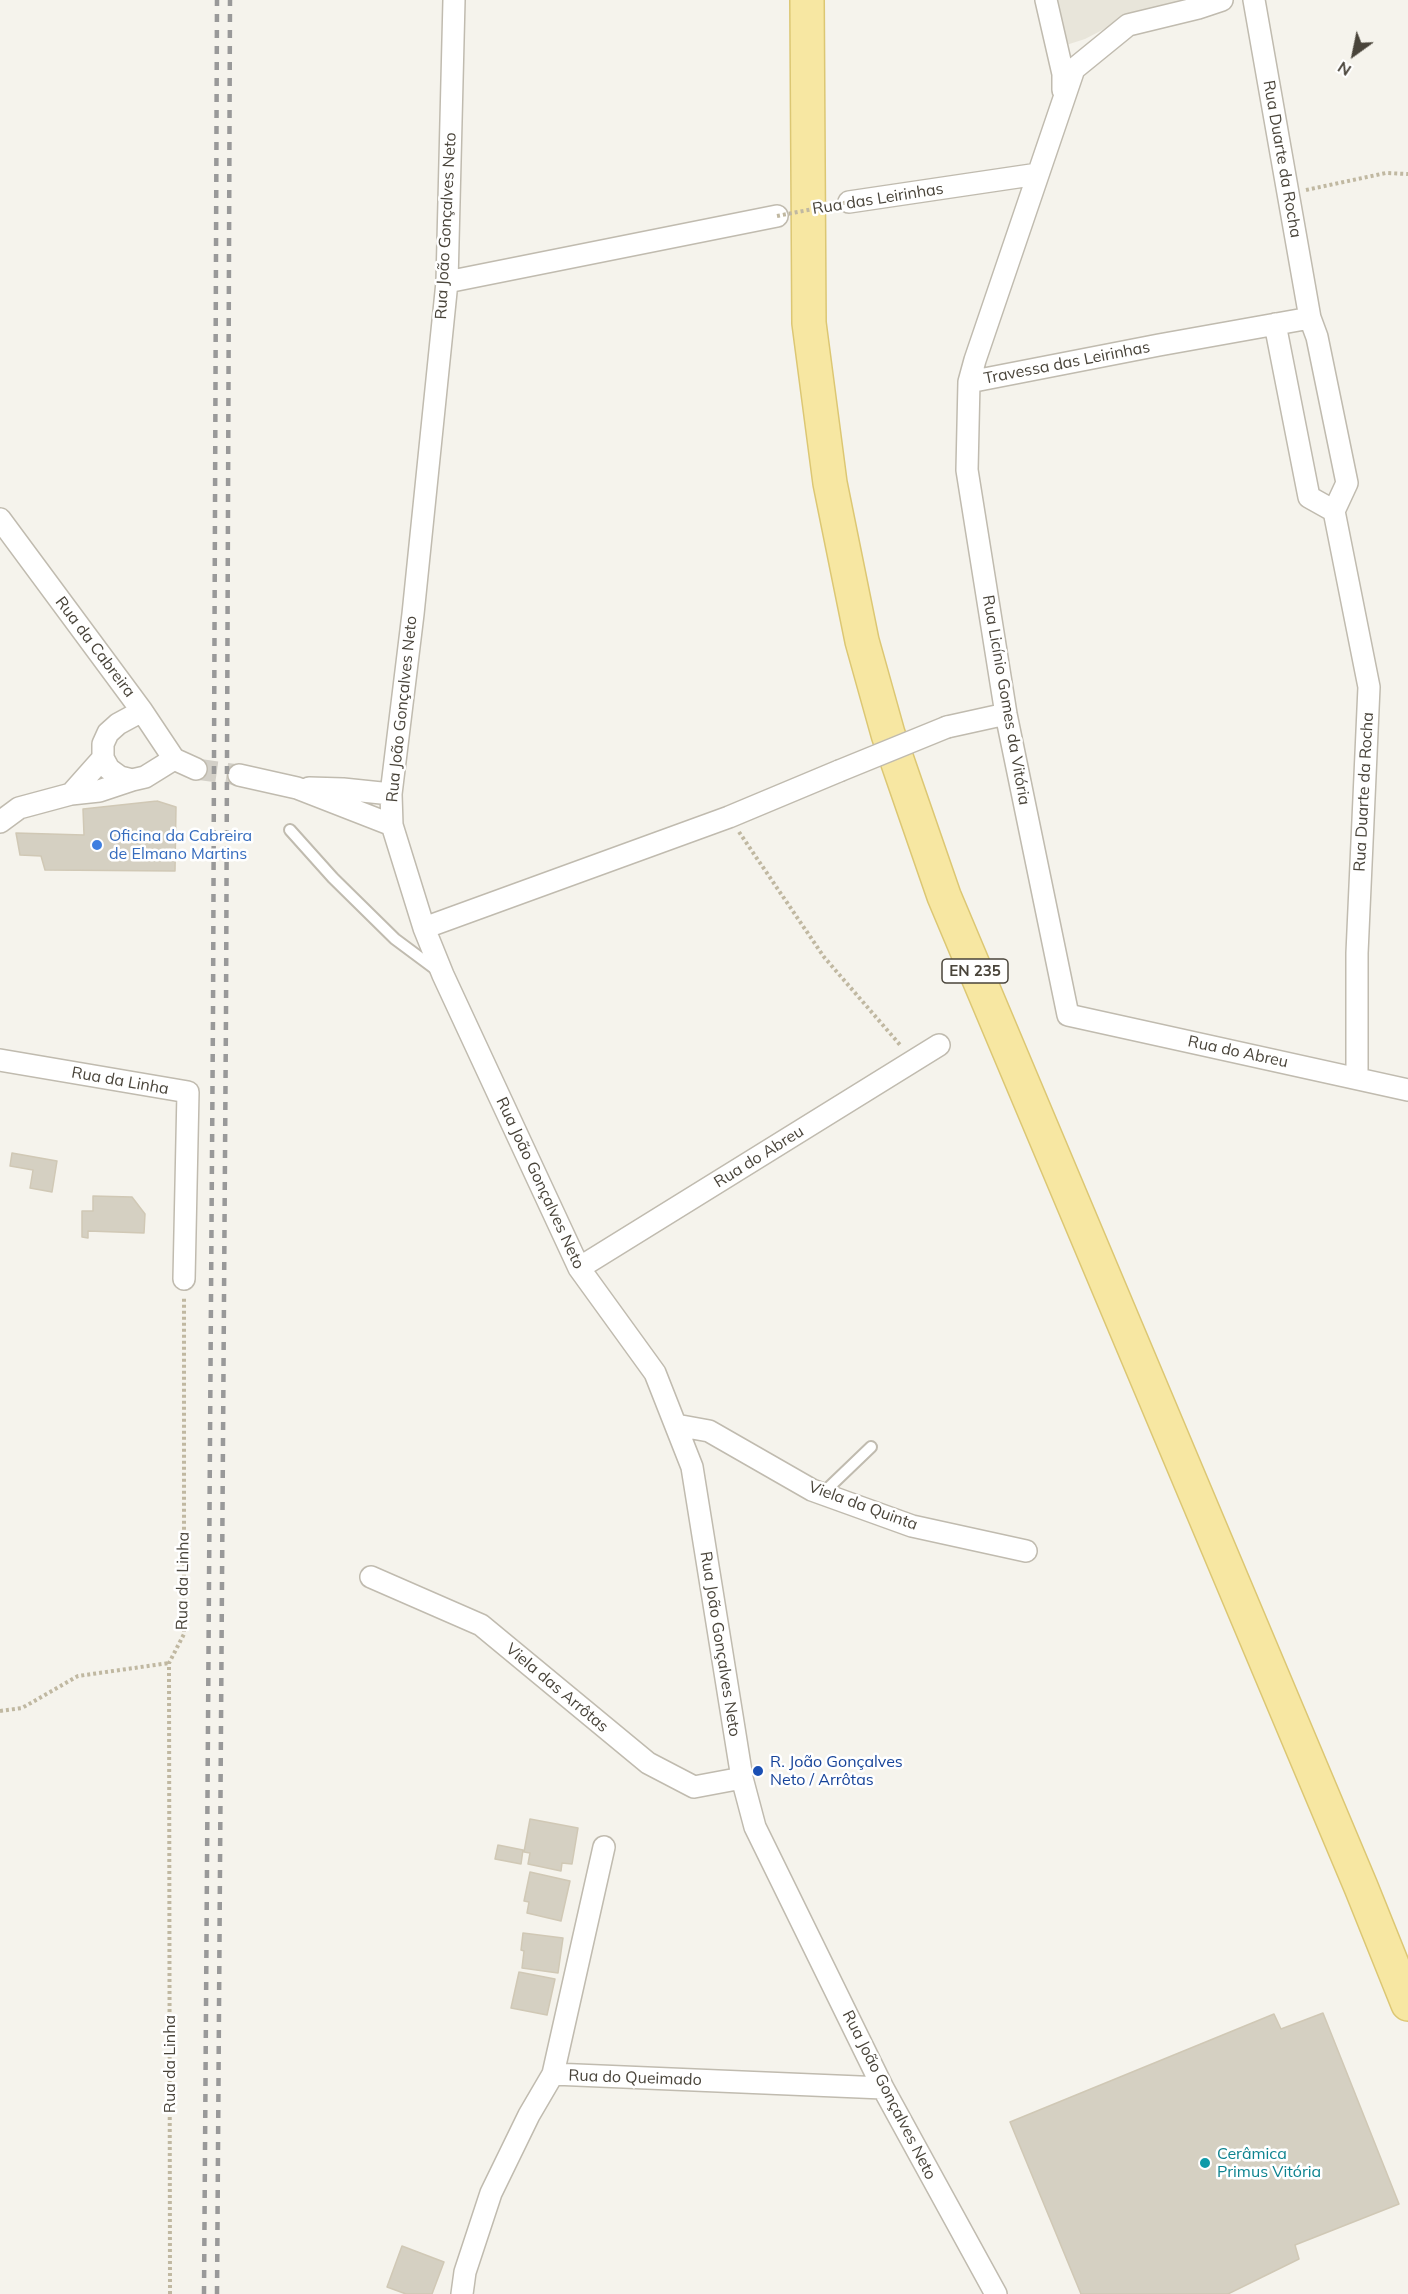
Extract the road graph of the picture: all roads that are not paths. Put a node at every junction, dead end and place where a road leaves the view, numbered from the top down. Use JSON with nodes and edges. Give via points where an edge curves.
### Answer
{"nodes":[{"id":1,"x":454,"y":0,"type":"edge"},
{"id":2,"x":807,"y":0,"type":"edge"},
{"id":3,"x":1046,"y":0,"type":"edge"},
{"id":4,"x":1222,"y":0,"type":"edge"},
{"id":5,"x":1254,"y":0,"type":"edge"},
{"id":6,"x":1063,"y":101,"type":"junction"},
{"id":7,"x":1038,"y":174,"type":"junction"},
{"id":8,"x":849,"y":202,"type":"road end"},
{"id":9,"x":777,"y":216,"type":"road end"},
{"id":10,"x":447,"y":282,"type":"junction"},
{"id":11,"x":1310,"y":318,"type":"junction"},
{"id":12,"x":1275,"y":324,"type":"junction"},
{"id":13,"x":969,"y":382,"type":"junction"},
{"id":14,"x":1334,"y":510,"type":"junction"},
{"id":15,"x":0,"y":519,"type":"edge"},
{"id":16,"x":142,"y":711,"type":"junction"},
{"id":17,"x":1006,"y":714,"type":"junction"},
{"id":18,"x":103,"y":758,"type":"junction"},
{"id":19,"x":174,"y":759,"type":"junction"},
{"id":20,"x":196,"y":769,"type":"tunnel mouth"},
{"id":21,"x":239,"y":775,"type":"tunnel mouth"},
{"id":22,"x":132,"y":780,"type":"junction"},
{"id":23,"x":297,"y":788,"type":"junction"},
{"id":24,"x":71,"y":794,"type":"junction"},
{"id":25,"x":391,"y":794,"type":"junction"},
{"id":26,"x":0,"y":822,"type":"edge"},
{"id":27,"x":392,"y":825,"type":"junction"},
{"id":28,"x":290,"y":830,"type":"dead end"},
{"id":29,"x":424,"y":928,"type":"junction"},
{"id":30,"x":443,"y":975,"type":"junction"},
{"id":31,"x":1068,"y":1015,"type":"joint"},
{"id":32,"x":939,"y":1045,"type":"dead end"},
{"id":33,"x":0,"y":1060,"type":"edge"},
{"id":34,"x":1357,"y":1078,"type":"junction"},
{"id":35,"x":1408,"y":1090,"type":"edge"},
{"id":36,"x":579,"y":1268,"type":"junction"},
{"id":37,"x":184,"y":1279,"type":"road end"},
{"id":38,"x":676,"y":1425,"type":"junction"},
{"id":39,"x":871,"y":1448,"type":"dead end"},
{"id":40,"x":822,"y":1494,"type":"junction"},
{"id":41,"x":1026,"y":1551,"type":"dead end"},
{"id":42,"x":371,"y":1577,"type":"dead end"},
{"id":43,"x":742,"y":1778,"type":"junction"},
{"id":44,"x":604,"y":1847,"type":"dead end"},
{"id":45,"x":1408,"y":2004,"type":"edge"},
{"id":46,"x":553,"y":2074,"type":"junction"},
{"id":47,"x":883,"y":2088,"type":"junction"},
{"id":48,"x":462,"y":2294,"type":"edge"},
{"id":49,"x":996,"y":2294,"type":"edge"}],
"edges":[{"from":1,"to":10,"type":"street","name":"Rua João Gonçalves Neto"},
{"from":2,"to":45,"type":"main road","number":"EN 235","via":[[809,323],[830,483],[862,641],[888,734],[944,896]]},
{"from":3,"to":6,"type":"street","via":[[1063,74]]},
{"from":4,"to":6,"type":"street","via":[[1128,25],[1074,69]]},
{"from":5,"to":11,"type":"street","name":"Rua Duarte da Rocha"},
{"from":6,"to":7,"type":"street"},
{"from":7,"to":8,"type":"street","name":"Rua das Leirinhas"},
{"from":7,"to":13,"type":"street","name":"Travessa das Leirinhas"},
{"from":9,"to":10,"type":"street"},
{"from":10,"to":25,"type":"street","name":"Rua João Gonçalves Neto"},
{"from":11,"to":12,"type":"street","name":"Travessa das Leirinhas"},
{"from":11,"to":14,"type":"street","name":"Rua Duarte da Rocha","via":[[1347,483]]},
{"from":12,"to":13,"type":"street","name":"Travessa das Leirinhas"},
{"from":12,"to":14,"type":"street","via":[[1309,497]]},
{"from":13,"to":17,"type":"street","name":"Rua Licínio Gomes da Vitória","via":[[967,470]]},
{"from":14,"to":34,"type":"street","name":"Rua Duarte da Rocha","via":[[1370,687],[1357,953]]},
{"from":15,"to":16,"type":"street","name":"Rua da Cabreira"},
{"from":16,"to":18,"type":"street","via":[[108,733]]},
{"from":16,"to":19,"type":"street","name":"Rua da Cabreira"},
{"from":17,"to":29,"type":"street","bridge":true,"via":[[947,728],[729,817]]},
{"from":17,"to":31,"type":"street","name":"Rua Licínio Gomes da Vitória"},
{"from":18,"to":22,"type":"street","via":[[109,769]]},
{"from":18,"to":24,"type":"street"},
{"from":19,"to":20,"type":"street"},
{"from":19,"to":22,"type":"street","via":[[145,777]]},
{"from":21,"to":23,"type":"street"},
{"from":22,"to":24,"type":"street","via":[[99,791]]},
{"from":23,"to":25,"type":"street"},
{"from":23,"to":27,"type":"street"},
{"from":24,"to":26,"type":"street","via":[[19,808]]},
{"from":25,"to":27,"type":"street","name":"Rua João Gonçalves Neto"},
{"from":27,"to":29,"type":"street","name":"Rua João Gonçalves Neto"},
{"from":28,"to":30,"type":"lane","via":[[395,939]]},
{"from":29,"to":30,"type":"street","name":"Rua João Gonçalves Neto"},
{"from":30,"to":36,"type":"street","name":"Rua João Gonçalves Neto"},
{"from":31,"to":34,"type":"street","name":"Rua do Abreu"},
{"from":32,"to":36,"type":"street","name":"Rua do Abreu"},
{"from":33,"to":37,"type":"street","name":"Rua da Linha","via":[[188,1092]]},
{"from":34,"to":35,"type":"street","name":"Rua do Abreu"},
{"from":36,"to":38,"type":"street","name":"Rua João Gonçalves Neto","via":[[655,1373]]},
{"from":38,"to":40,"type":"street","name":"Viela da Quinta","via":[[709,1431]]},
{"from":38,"to":43,"type":"street","name":"Rua João Gonçalves Neto","via":[[692,1467]]},
{"from":39,"to":40,"type":"lane"},
{"from":40,"to":41,"type":"street","name":"Viela da Quinta","via":[[912,1526]]},
{"from":42,"to":43,"type":"street","name":"Viela das Arrôtas","via":[[481,1625],[648,1763],[694,1788]]},
{"from":43,"to":47,"type":"street","name":"Rua João Gonçalves Neto","via":[[755,1827]]},
{"from":44,"to":46,"type":"street"},
{"from":46,"to":47,"type":"street","name":"Rua do Queimado"},
{"from":46,"to":48,"type":"street","name":"Rua do Queimado","via":[[491,2193],[465,2272]]},
{"from":47,"to":49,"type":"street","name":"Rua João Gonçalves Neto"}]}
